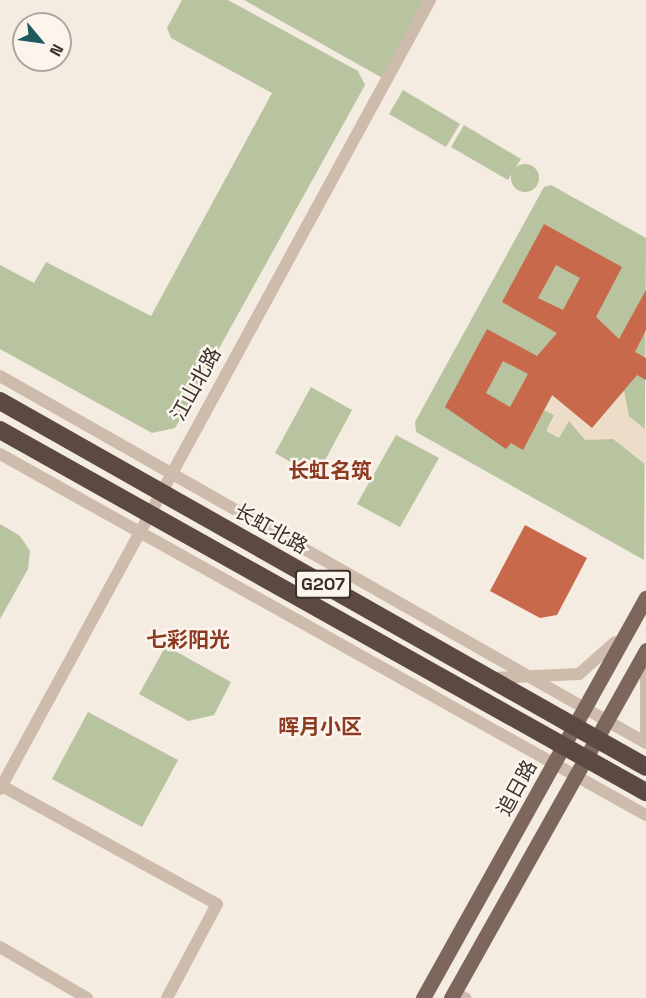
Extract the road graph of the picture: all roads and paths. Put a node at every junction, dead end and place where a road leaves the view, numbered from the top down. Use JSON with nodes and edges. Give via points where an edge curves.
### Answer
{"nodes":[{"id":1,"x":430,"y":0,"type":"edge"},
{"id":2,"x":0,"y":376,"type":"edge"},
{"id":3,"x":0,"y":401,"type":"edge"},
{"id":4,"x":0,"y":430,"type":"edge"},
{"id":5,"x":0,"y":454,"type":"edge"},
{"id":6,"x":169,"y":475,"type":"junction"},
{"id":7,"x":160,"y":492,"type":"junction"},
{"id":8,"x":147,"y":515,"type":"junction"},
{"id":9,"x":138,"y":534,"type":"junction"},
{"id":10,"x":646,"y":598,"type":"edge"},
{"id":11,"x":637,"y":615,"type":"junction"},
{"id":12,"x":646,"y":650,"type":"edge"},
{"id":13,"x":646,"y":673,"type":"edge"},
{"id":14,"x":490,"y":678,"type":"junction"},
{"id":15,"x":535,"y":679,"type":"junction"},
{"id":16,"x":586,"y":708,"type":"junction"},
{"id":17,"x":607,"y":720,"type":"junction"},
{"id":18,"x":575,"y":726,"type":"junction"},
{"id":19,"x":646,"y":731,"type":"edge"},
{"id":20,"x":597,"y":738,"type":"junction"},
{"id":21,"x":646,"y":743,"type":"edge"},
{"id":22,"x":566,"y":744,"type":"junction"},
{"id":23,"x":586,"y":756,"type":"junction"},
{"id":24,"x":554,"y":764,"type":"junction"},
{"id":25,"x":646,"y":767,"type":"edge"},
{"id":26,"x":575,"y":776,"type":"junction"},
{"id":27,"x":1,"y":787,"type":"edge"},
{"id":28,"x":646,"y":792,"type":"edge"},
{"id":29,"x":646,"y":815,"type":"edge"},
{"id":30,"x":0,"y":947,"type":"edge"},
{"id":31,"x":457,"y":996,"type":"edge"},
{"id":32,"x":87,"y":998,"type":"edge"},
{"id":33,"x":167,"y":998,"type":"edge"},
{"id":34,"x":423,"y":998,"type":"edge"}],
"edges":[{"from":1,"to":6,"type":"street","name":"江山北路"},
{"from":2,"to":6,"type":"street"},
{"from":3,"to":7,"type":"highway","name":"长虹北路","number":"G207"},
{"from":4,"to":8,"type":"highway","number":"G207"},
{"from":5,"to":9,"type":"street"},
{"from":6,"to":7,"type":"street","name":"江山北路"},
{"from":6,"to":15,"type":"street"},
{"from":7,"to":8,"type":"street","name":"江山北路"},
{"from":7,"to":14,"type":"highway","name":"长虹北路","number":"G207"},
{"from":8,"to":9,"type":"street","name":"江山北路"},
{"from":8,"to":22,"type":"highway","number":"G207"},
{"from":9,"to":24,"type":"street"},
{"from":9,"to":27,"type":"street","name":"江山北路"},
{"from":10,"to":11,"type":"main road","name":"追日路"},
{"from":11,"to":15,"type":"street","via":[[603,658],[579,674]]},
{"from":11,"to":16,"type":"main road","name":"追日路"},
{"from":12,"to":17,"type":"main road"},
{"from":13,"to":19,"type":"street"},
{"from":14,"to":15,"type":"street"},
{"from":14,"to":18,"type":"highway","name":"长虹北路","number":"G207"},
{"from":15,"to":16,"type":"street"},
{"from":16,"to":17,"type":"street"},
{"from":16,"to":18,"type":"main road","name":"追日路"},
{"from":17,"to":20,"type":"main road"},
{"from":17,"to":21,"type":"street"},
{"from":18,"to":20,"type":"highway","name":"长虹北路","number":"G207"},
{"from":18,"to":22,"type":"main road","name":"追日路"},
{"from":20,"to":23,"type":"main road"},
{"from":20,"to":25,"type":"highway","name":"长虹北路","number":"G207"},
{"from":22,"to":23,"type":"highway","number":"G207"},
{"from":22,"to":24,"type":"main road","name":"追日路"},
{"from":23,"to":26,"type":"main road"},
{"from":23,"to":28,"type":"highway","number":"G207"},
{"from":24,"to":26,"type":"street"},
{"from":24,"to":34,"type":"main road","name":"追日路"},
{"from":26,"to":29,"type":"street"},
{"from":26,"to":31,"type":"main road"},
{"from":27,"to":33,"type":"street","via":[[217,904]]},
{"from":30,"to":32,"type":"street"}]}
